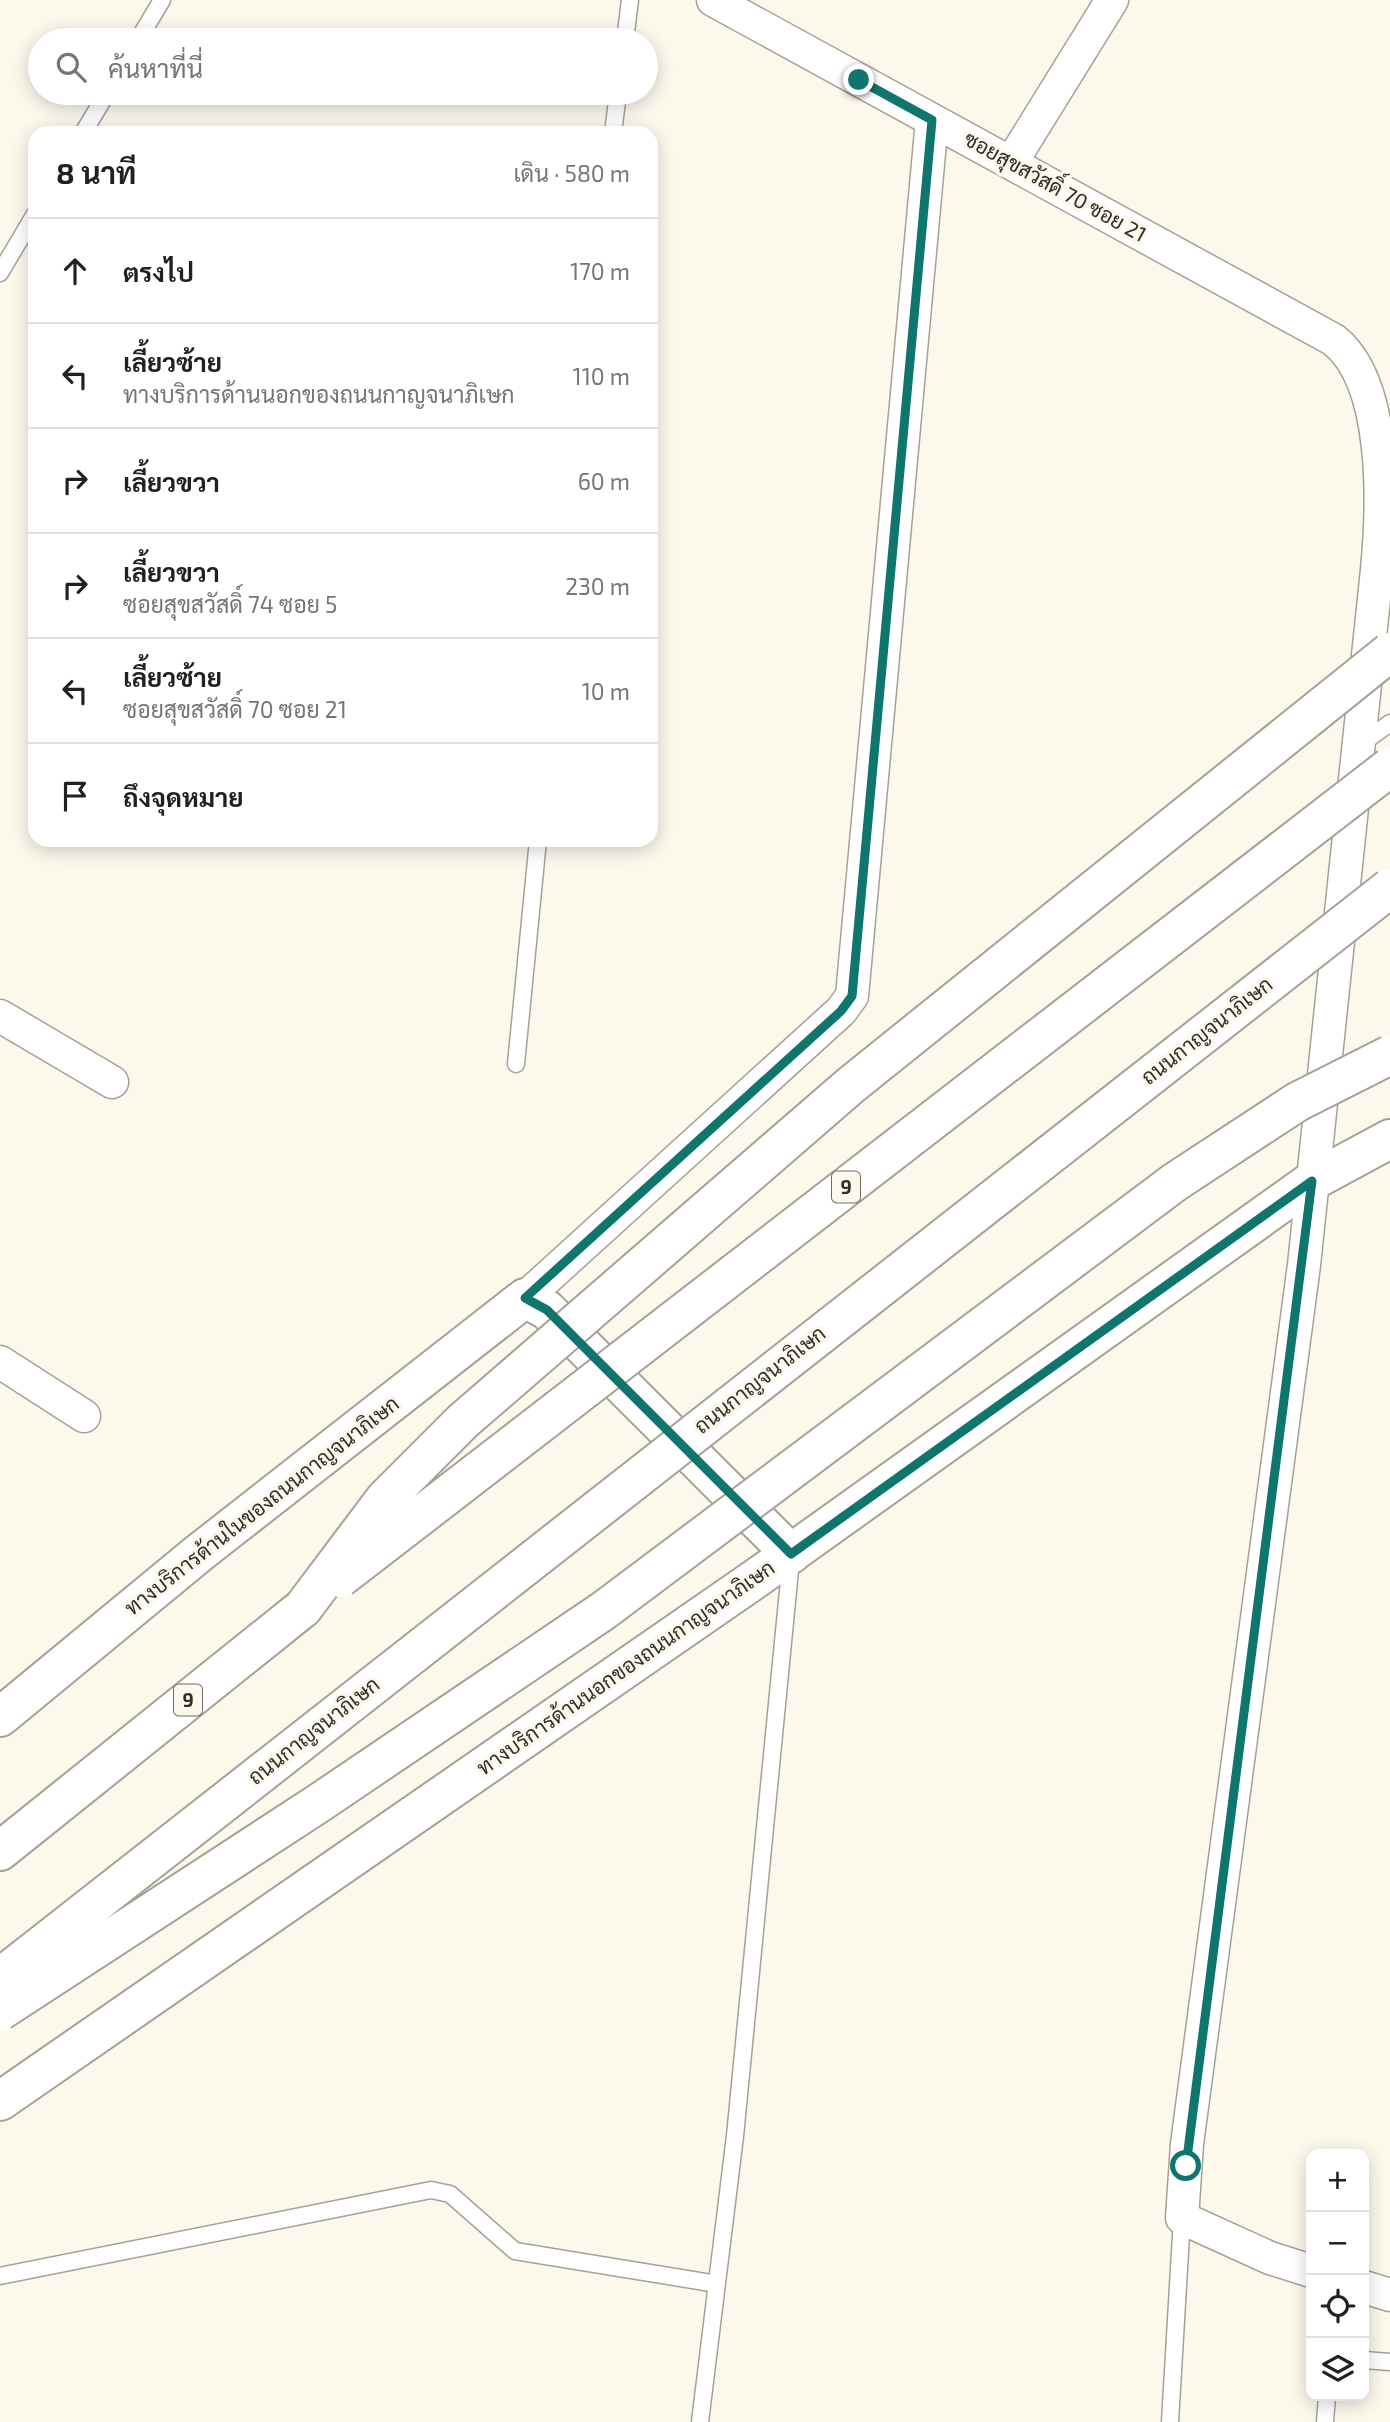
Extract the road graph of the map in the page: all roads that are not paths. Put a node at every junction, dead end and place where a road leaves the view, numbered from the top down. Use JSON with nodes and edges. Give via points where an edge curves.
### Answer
{"nodes":[{"id":1,"x":162,"y":0,"type":"edge"},
{"id":2,"x":630,"y":0,"type":"edge"},
{"id":3,"x":713,"y":0,"type":"edge"},
{"id":4,"x":1112,"y":0,"type":"edge"},
{"id":5,"x":145,"y":28,"type":"edge"},
{"id":6,"x":626,"y":28,"type":"edge"},
{"id":7,"x":100,"y":105,"type":"edge"},
{"id":8,"x":616,"y":105,"type":"edge"},
{"id":9,"x":932,"y":120,"type":"junction"},
{"id":10,"x":87,"y":126,"type":"edge"},
{"id":11,"x":614,"y":126,"type":"edge"},
{"id":12,"x":1012,"y":163,"type":"junction"},
{"id":13,"x":28,"y":226,"type":"edge"},
{"id":14,"x":0,"y":273,"type":"edge"},
{"id":15,"x":1386,"y":515,"type":"edge"},
{"id":16,"x":1390,"y":652,"type":"edge"},
{"id":17,"x":1390,"y":723,"type":"edge"},
{"id":18,"x":1358,"y":745,"type":"junction"},
{"id":19,"x":1390,"y":767,"type":"edge"},
{"id":20,"x":537,"y":847,"type":"edge"},
{"id":21,"x":1390,"y":888,"type":"edge"},
{"id":22,"x":0,"y":1016,"type":"edge"},
{"id":23,"x":1390,"y":1055,"type":"edge"},
{"id":24,"x":516,"y":1064,"type":"dead end"},
{"id":25,"x":112,"y":1082,"type":"dead end"},
{"id":26,"x":1390,"y":1139,"type":"edge"},
{"id":27,"x":1312,"y":1181,"type":"junction"},
{"id":28,"x":525,"y":1298,"type":"junction"},
{"id":29,"x":0,"y":1362,"type":"edge"},
{"id":30,"x":84,"y":1416,"type":"dead end"},
{"id":31,"x":791,"y":1554,"type":"junction"},
{"id":32,"x":303,"y":1608,"type":"junction"},
{"id":33,"x":0,"y":1717,"type":"edge"},
{"id":34,"x":0,"y":1851,"type":"edge"},
{"id":35,"x":0,"y":1978,"type":"edge"},
{"id":36,"x":0,"y":2011,"type":"edge"},
{"id":37,"x":0,"y":2101,"type":"edge"},
{"id":38,"x":1182,"y":2218,"type":"junction"},
{"id":39,"x":1306,"y":2269,"type":"edge"},
{"id":40,"x":0,"y":2276,"type":"edge"},
{"id":41,"x":717,"y":2284,"type":"junction"},
{"id":42,"x":1369,"y":2289,"type":"edge"},
{"id":43,"x":1390,"y":2295,"type":"edge"},
{"id":44,"x":1369,"y":2360,"type":"edge"},
{"id":45,"x":1390,"y":2362,"type":"edge"},
{"id":46,"x":1327,"y":2401,"type":"edge"},
{"id":47,"x":700,"y":2422,"type":"edge"},
{"id":48,"x":1170,"y":2422,"type":"edge"},
{"id":49,"x":1325,"y":2422,"type":"edge"}],
"edges":[{"from":1,"to":5,"type":"lane"},
{"from":2,"to":6,"type":"lane"},
{"from":3,"to":9,"type":"street","name":"ซอยสุขสวัสดิ์ 70 ซอย 21"},
{"from":4,"to":12,"type":"street"},
{"from":7,"to":10,"type":"lane"},
{"from":8,"to":11,"type":"lane"},
{"from":9,"to":12,"type":"street","name":"ซอยสุขสวัสดิ์ 70 ซอย 21"},
{"from":9,"to":28,"type":"street","via":[[852,996],[841,1011]]},
{"from":12,"to":15,"type":"street","name":"ซอยสุขสวัสดิ์ 70 ซอย 21","via":[[1345,350],[1363,376],[1371,400]]},
{"from":13,"to":14,"type":"lane"},
{"from":15,"to":18,"type":"street","name":"ซอยสุขสวัสดิ์ 70 ซอย 21"},
{"from":16,"to":32,"type":"main road","bridge":true,"via":[[851,1085],[463,1421],[385,1499]]},
{"from":17,"to":18,"type":"lane"},
{"from":18,"to":27,"type":"street","name":"ซอยสุขสวัสดิ์ 70 ซอย 21"},
{"from":19,"to":32,"type":"main road","number":"9","bridge":true},
{"from":20,"to":24,"type":"lane"},
{"from":21,"to":35,"type":"main road","name":"ถนนกาญจนาภิเษก","bridge":true},
{"from":22,"to":25,"type":"street"},
{"from":23,"to":36,"type":"main road","bridge":true,"via":[[1297,1102],[1175,1182],[603,1611],[320,1804]]},
{"from":26,"to":27,"type":"main road","name":"ทางบริการด้านนอกของถนนกาญจนาภิเษก"},
{"from":27,"to":31,"type":"main road","name":"ทางบริการด้านนอกของถนนกาญจนาภิเษก"},
{"from":27,"to":38,"type":"street","name":"ซอยสุขสวัสดิ์ 70 ซอย 21","via":[[1187,2144]]},
{"from":28,"to":31,"type":"main road","via":[[547,1310]]},
{"from":28,"to":33,"type":"main road","name":"ทางบริการด้านในของถนนกาญจนาภิเษก","via":[[199,1553]]},
{"from":29,"to":30,"type":"street"},
{"from":31,"to":37,"type":"main road","name":"ทางบริการด้านนอกของถนนกาญจนาภิเษก"},
{"from":31,"to":41,"type":"lane"},
{"from":32,"to":34,"type":"main road","number":"9"},
{"from":38,"to":39,"type":"street"},
{"from":38,"to":48,"type":"lane"},
{"from":40,"to":41,"type":"lane","via":[[431,2190],[450,2194],[514,2251]]},
{"from":41,"to":47,"type":"lane"},
{"from":42,"to":43,"type":"street"},
{"from":44,"to":45,"type":"lane"},
{"from":46,"to":49,"type":"lane"}]}
